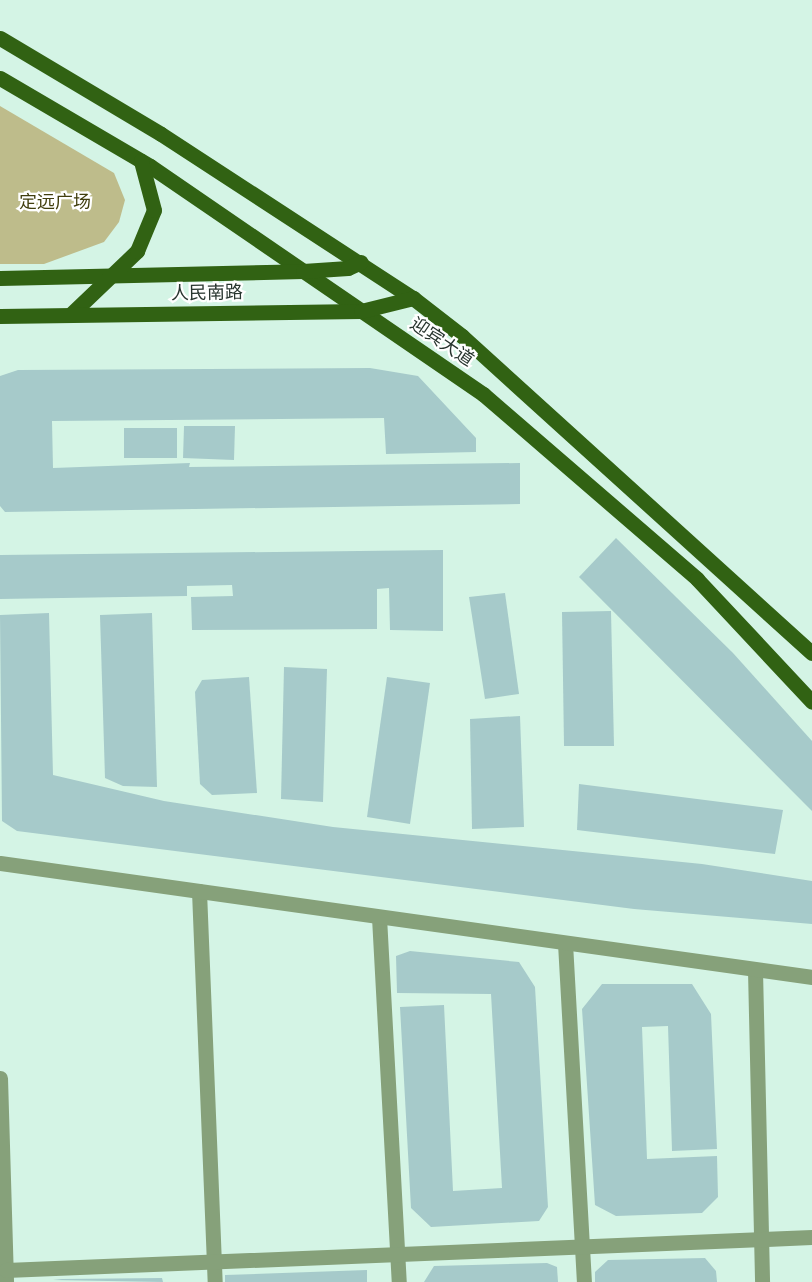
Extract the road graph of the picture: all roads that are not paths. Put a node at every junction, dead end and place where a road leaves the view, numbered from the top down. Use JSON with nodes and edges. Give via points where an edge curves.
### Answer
{"nodes":[{"id":1,"x":0,"y":38,"type":"edge"},
{"id":2,"x":0,"y":78,"type":"edge"},
{"id":3,"x":141,"y":161,"type":"junction"},
{"id":4,"x":361,"y":262,"type":"junction"},
{"id":5,"x":303,"y":271,"type":"junction"},
{"id":6,"x":0,"y":278,"type":"edge"},
{"id":7,"x":112,"y":278,"type":"junction"},
{"id":8,"x":413,"y":298,"type":"junction"},
{"id":9,"x":361,"y":311,"type":"junction"},
{"id":10,"x":70,"y":315,"type":"junction"},
{"id":11,"x":0,"y":316,"type":"edge"},
{"id":12,"x":812,"y":653,"type":"edge"},
{"id":13,"x":812,"y":702,"type":"edge"},
{"id":14,"x":0,"y":863,"type":"edge"},
{"id":15,"x":199,"y":891,"type":"junction"},
{"id":16,"x":379,"y":917,"type":"junction"},
{"id":17,"x":565,"y":943,"type":"junction"},
{"id":18,"x":755,"y":970,"type":"junction"},
{"id":19,"x":812,"y":977,"type":"edge"},
{"id":20,"x":0,"y":1078,"type":"edge"},
{"id":21,"x":812,"y":1236,"type":"edge"},
{"id":22,"x":761,"y":1238,"type":"junction"},
{"id":23,"x":582,"y":1244,"type":"junction"},
{"id":24,"x":397,"y":1252,"type":"junction"},
{"id":25,"x":214,"y":1260,"type":"junction"},
{"id":26,"x":6,"y":1276,"type":"edge"},
{"id":27,"x":215,"y":1282,"type":"edge"},
{"id":28,"x":399,"y":1282,"type":"edge"},
{"id":29,"x":584,"y":1282,"type":"edge"},
{"id":30,"x":762,"y":1282,"type":"edge"}],
"edges":[{"from":1,"to":4,"type":"main road","name":"迎宾大道","via":[[161,134]]},
{"from":2,"to":3,"type":"main road","name":"迎宾大道"},
{"from":3,"to":5,"type":"main road","name":"迎宾大道"},
{"from":3,"to":7,"type":"main road","via":[[154,210],[138,251]]},
{"from":4,"to":5,"type":"main road","name":"人民南路","via":[[348,268]]},
{"from":4,"to":8,"type":"main road","name":"迎宾大道"},
{"from":5,"to":7,"type":"main road","name":"人民南路"},
{"from":5,"to":9,"type":"main road","name":"迎宾大道"},
{"from":6,"to":7,"type":"main road","name":"人民南路"},
{"from":7,"to":10,"type":"main road"},
{"from":8,"to":9,"type":"main road","name":"人民南路"},
{"from":8,"to":12,"type":"main road","name":"迎宾大道","via":[[462,336]]},
{"from":9,"to":10,"type":"main road","name":"人民南路"},
{"from":9,"to":13,"type":"main road","name":"迎宾大道","via":[[483,394],[528,432],[697,579]]},
{"from":10,"to":11,"type":"main road","name":"人民南路"},
{"from":14,"to":15,"type":"street"},
{"from":15,"to":16,"type":"street"},
{"from":15,"to":25,"type":"street"},
{"from":16,"to":17,"type":"street"},
{"from":16,"to":24,"type":"street"},
{"from":17,"to":18,"type":"street"},
{"from":17,"to":23,"type":"street"},
{"from":18,"to":19,"type":"street"},
{"from":18,"to":22,"type":"street"},
{"from":20,"to":26,"type":"street"},
{"from":21,"to":22,"type":"street"},
{"from":22,"to":23,"type":"street"},
{"from":22,"to":30,"type":"street"},
{"from":23,"to":24,"type":"street"},
{"from":23,"to":29,"type":"street"},
{"from":24,"to":25,"type":"street"},
{"from":24,"to":28,"type":"street"},
{"from":25,"to":26,"type":"street"},
{"from":25,"to":27,"type":"street"}]}
